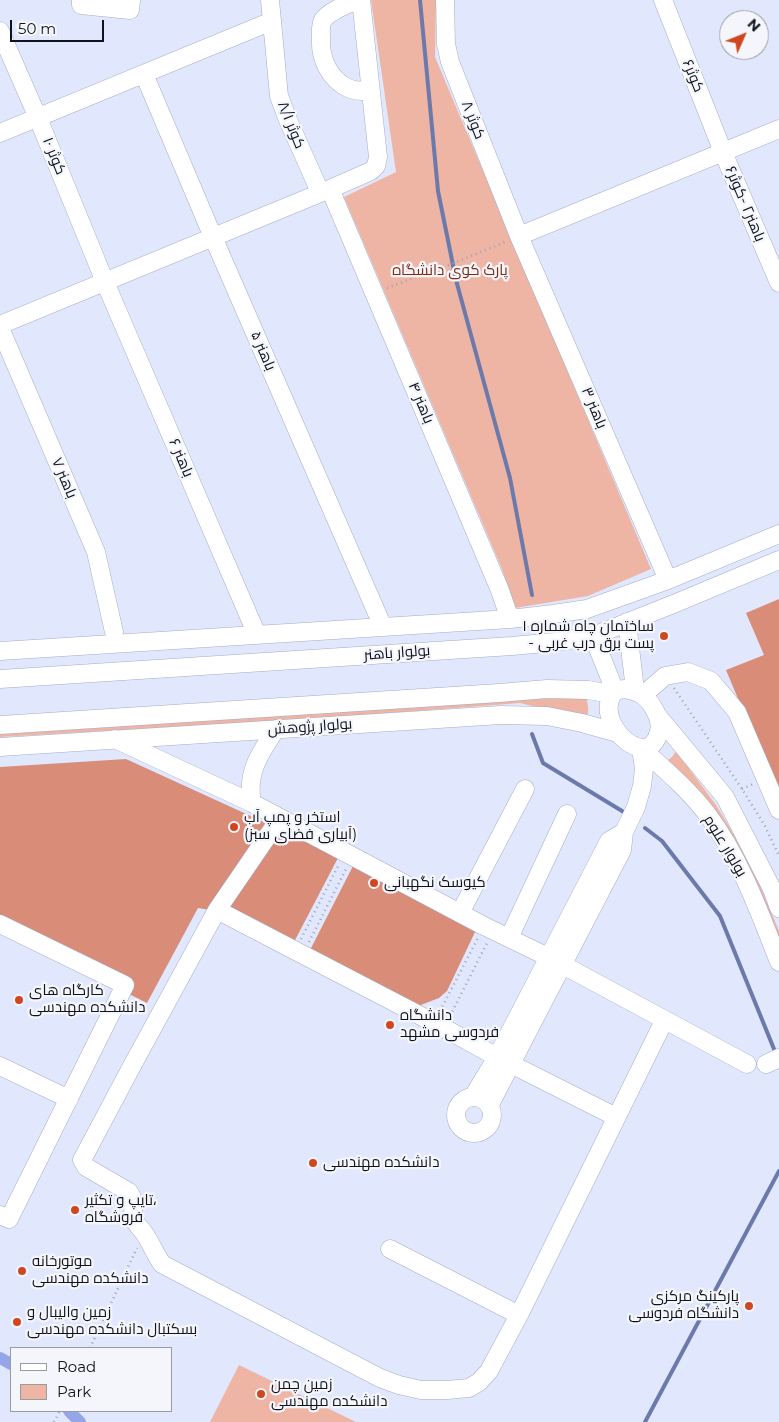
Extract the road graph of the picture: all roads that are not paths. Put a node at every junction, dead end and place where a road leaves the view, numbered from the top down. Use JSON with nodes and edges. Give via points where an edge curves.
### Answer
{"nodes":[{"id":1,"x":81,"y":0,"type":"edge"},
{"id":2,"x":131,"y":0,"type":"edge"},
{"id":3,"x":270,"y":0,"type":"edge"},
{"id":4,"x":357,"y":0,"type":"edge"},
{"id":5,"x":361,"y":0,"type":"edge"},
{"id":6,"x":445,"y":0,"type":"edge"},
{"id":7,"x":663,"y":0,"type":"edge"},
{"id":8,"x":272,"y":21,"type":"junction"},
{"id":9,"x":0,"y":31,"type":"edge"},
{"id":10,"x":144,"y":74,"type":"junction"},
{"id":11,"x":371,"y":92,"type":"junction"},
{"id":12,"x":38,"y":118,"type":"junction"},
{"id":13,"x":779,"y":128,"type":"edge"},
{"id":14,"x":0,"y":133,"type":"edge"},
{"id":15,"x":723,"y":152,"type":"junction"},
{"id":16,"x":325,"y":190,"type":"junction"},
{"id":17,"x":519,"y":236,"type":"junction"},
{"id":18,"x":213,"y":237,"type":"junction"},
{"id":19,"x":105,"y":282,"type":"junction"},
{"id":20,"x":779,"y":283,"type":"edge"},
{"id":21,"x":0,"y":327,"type":"edge"},
{"id":22,"x":779,"y":534,"type":"edge"},
{"id":23,"x":779,"y":560,"type":"edge"},
{"id":24,"x":668,"y":580,"type":"junction"},
{"id":25,"x":510,"y":618,"type":"junction"},
{"id":26,"x":627,"y":622,"type":"junction"},
{"id":27,"x":382,"y":627,"type":"junction"},
{"id":28,"x":114,"y":632,"type":"dead end"},
{"id":29,"x":257,"y":635,"type":"junction"},
{"id":30,"x":593,"y":636,"type":"junction"},
{"id":31,"x":200,"y":639,"type":"junction"},
{"id":32,"x":0,"y":651,"type":"edge"},
{"id":33,"x":201,"y":666,"type":"junction"},
{"id":34,"x":0,"y":679,"type":"edge"},
{"id":35,"x":639,"y":692,"type":"junction"},
{"id":36,"x":613,"y":693,"type":"junction"},
{"id":37,"x":658,"y":714,"type":"junction"},
{"id":38,"x":0,"y":725,"type":"edge"},
{"id":39,"x":276,"y":729,"type":"junction"},
{"id":40,"x":618,"y":733,"type":"junction"},
{"id":41,"x":115,"y":739,"type":"junction"},
{"id":42,"x":0,"y":746,"type":"edge"},
{"id":43,"x":641,"y":748,"type":"junction"},
{"id":44,"x":525,"y":789,"type":"dead end"},
{"id":45,"x":252,"y":803,"type":"junction"},
{"id":46,"x":779,"y":810,"type":"edge"},
{"id":47,"x":567,"y":814,"type":"dead end"},
{"id":48,"x":280,"y":818,"type":"junction"},
{"id":49,"x":779,"y":908,"type":"edge"},
{"id":50,"x":217,"y":910,"type":"junction"},
{"id":51,"x":460,"y":913,"type":"junction"},
{"id":52,"x":0,"y":924,"type":"edge"},
{"id":53,"x":495,"y":931,"type":"junction"},
{"id":54,"x":555,"y":961,"type":"junction"},
{"id":55,"x":779,"y":962,"type":"edge"},
{"id":56,"x":664,"y":1021,"type":"junction"},
{"id":57,"x":504,"y":1061,"type":"junction"},
{"id":58,"x":747,"y":1064,"type":"dead end"},
{"id":59,"x":0,"y":1066,"type":"edge"},
{"id":60,"x":473,"y":1097,"type":"junction"},
{"id":61,"x":68,"y":1100,"type":"junction"},
{"id":62,"x":489,"y":1106,"type":"junction"},
{"id":63,"x":616,"y":1117,"type":"junction"},
{"id":64,"x":0,"y":1215,"type":"edge"},
{"id":65,"x":390,"y":1249,"type":"dead end"},
{"id":66,"x":519,"y":1315,"type":"junction"}],
"edges":[{"from":1,"to":2,"type":"street","via":[[81,5],[130,10]]},
{"from":3,"to":8,"type":"street","name":"کوثر ۸/۱"},
{"from":4,"to":11,"type":"street","via":[[323,20],[320,50],[339,82],[348,88]]},
{"from":5,"to":11,"type":"street"},
{"from":6,"to":17,"type":"street","name":"کوثر ۸","via":[[446,44],[450,62]]},
{"from":7,"to":15,"type":"street","name":"کوثر۶"},
{"from":8,"to":10,"type":"street"},
{"from":8,"to":16,"type":"street","name":"کوثر ۸/۱","via":[[279,96]]},
{"from":9,"to":12,"type":"street","name":"کوثر ۱۰"},
{"from":10,"to":12,"type":"street"},
{"from":10,"to":18,"type":"street","name":"باهنر ۵"},
{"from":11,"to":16,"type":"street","via":[[378,157],[376,166]]},
{"from":12,"to":14,"type":"street"},
{"from":12,"to":19,"type":"street","name":"کوثر ۱۰"},
{"from":13,"to":15,"type":"street"},
{"from":15,"to":17,"type":"street"},
{"from":15,"to":20,"type":"street","name":"باهنر۲ -کوثر۶"},
{"from":16,"to":18,"type":"street"},
{"from":16,"to":25,"type":"street","name":"باهنر ۴","via":[[374,293]]},
{"from":17,"to":24,"type":"street","name":"باهنر ۳"},
{"from":18,"to":19,"type":"street"},
{"from":18,"to":27,"type":"street","name":"باهنر ۵"},
{"from":19,"to":21,"type":"street"},
{"from":19,"to":29,"type":"street","name":"باهنر ۶"},
{"from":21,"to":28,"type":"street","name":"باهنر ۷","via":[[96,552]]},
{"from":22,"to":24,"type":"street","name":"بولوار باهنر"},
{"from":23,"to":26,"type":"street","name":"بولوار باهنر"},
{"from":24,"to":25,"type":"street","name":"بولوار باهنر","via":[[587,609]]},
{"from":25,"to":27,"type":"street","name":"بولوار باهنر"},
{"from":26,"to":30,"type":"street","name":"بولوار باهنر"},
{"from":26,"to":35,"type":"street"},
{"from":27,"to":29,"type":"street","name":"بولوار باهنر"},
{"from":29,"to":31,"type":"street","name":"بولوار باهنر"},
{"from":30,"to":33,"type":"street","name":"بولوار باهنر","via":[[512,646]]},
{"from":30,"to":36,"type":"street"},
{"from":31,"to":32,"type":"street","name":"بولوار باهنر"},
{"from":31,"to":33,"type":"street"},
{"from":33,"to":34,"type":"street","name":"بولوار باهنر"},
{"from":35,"to":36,"type":"street","via":[[624,689]]},
{"from":35,"to":37,"type":"street"},
{"from":35,"to":46,"type":"street","via":[[665,676],[688,672],[711,681],[737,712]]},
{"from":36,"to":38,"type":"street","name":"بولوار پژوهش","via":[[547,689]]},
{"from":36,"to":40,"type":"street","via":[[608,703],[609,713]]},
{"from":37,"to":43,"type":"street","via":[[660,732],[657,740],[648,748]]},
{"from":37,"to":49,"type":"street","name":"بولوار علوم","via":[[725,797]]},
{"from":39,"to":40,"type":"street","name":"بولوار پژوهش","via":[[500,715],[547,716]]},
{"from":39,"to":41,"type":"street","name":"بولوار پژوهش"},
{"from":39,"to":45,"type":"street","via":[[260,753],[251,776]]},
{"from":40,"to":43,"type":"street"},
{"from":41,"to":42,"type":"street","name":"بولوار پژوهش"},
{"from":41,"to":45,"type":"street"},
{"from":43,"to":54,"type":"street","via":[[642,786],[624,832],[622,850]]},
{"from":43,"to":55,"type":"street","name":"بولوار علوم","via":[[684,787],[707,814],[749,886]]},
{"from":44,"to":51,"type":"street"},
{"from":45,"to":48,"type":"street"},
{"from":47,"to":53,"type":"street"},
{"from":48,"to":50,"type":"street"},
{"from":48,"to":51,"type":"street"},
{"from":50,"to":57,"type":"street"},
{"from":50,"to":66,"type":"street","via":[[82,1160],[86,1167],[133,1197],[135,1222],[162,1264],[399,1385],[421,1390],[469,1388],[490,1371]]},
{"from":51,"to":53,"type":"street"},
{"from":52,"to":61,"type":"street","via":[[125,986]]},
{"from":53,"to":54,"type":"street"},
{"from":54,"to":56,"type":"street"},
{"from":54,"to":57,"type":"street"},
{"from":56,"to":58,"type":"street"},
{"from":56,"to":63,"type":"street"},
{"from":57,"to":60,"type":"street"},
{"from":57,"to":62,"type":"street"},
{"from":57,"to":63,"type":"street"},
{"from":59,"to":61,"type":"street"},
{"from":60,"to":62,"type":"street"},
{"from":60,"to":62,"type":"street","via":[[462,1102],[456,1112],[458,1124],[468,1132],[485,1129],[491,1118]]},
{"from":61,"to":64,"type":"street","via":[[9,1220]]},
{"from":63,"to":66,"type":"street"},
{"from":65,"to":66,"type":"street"}]}
